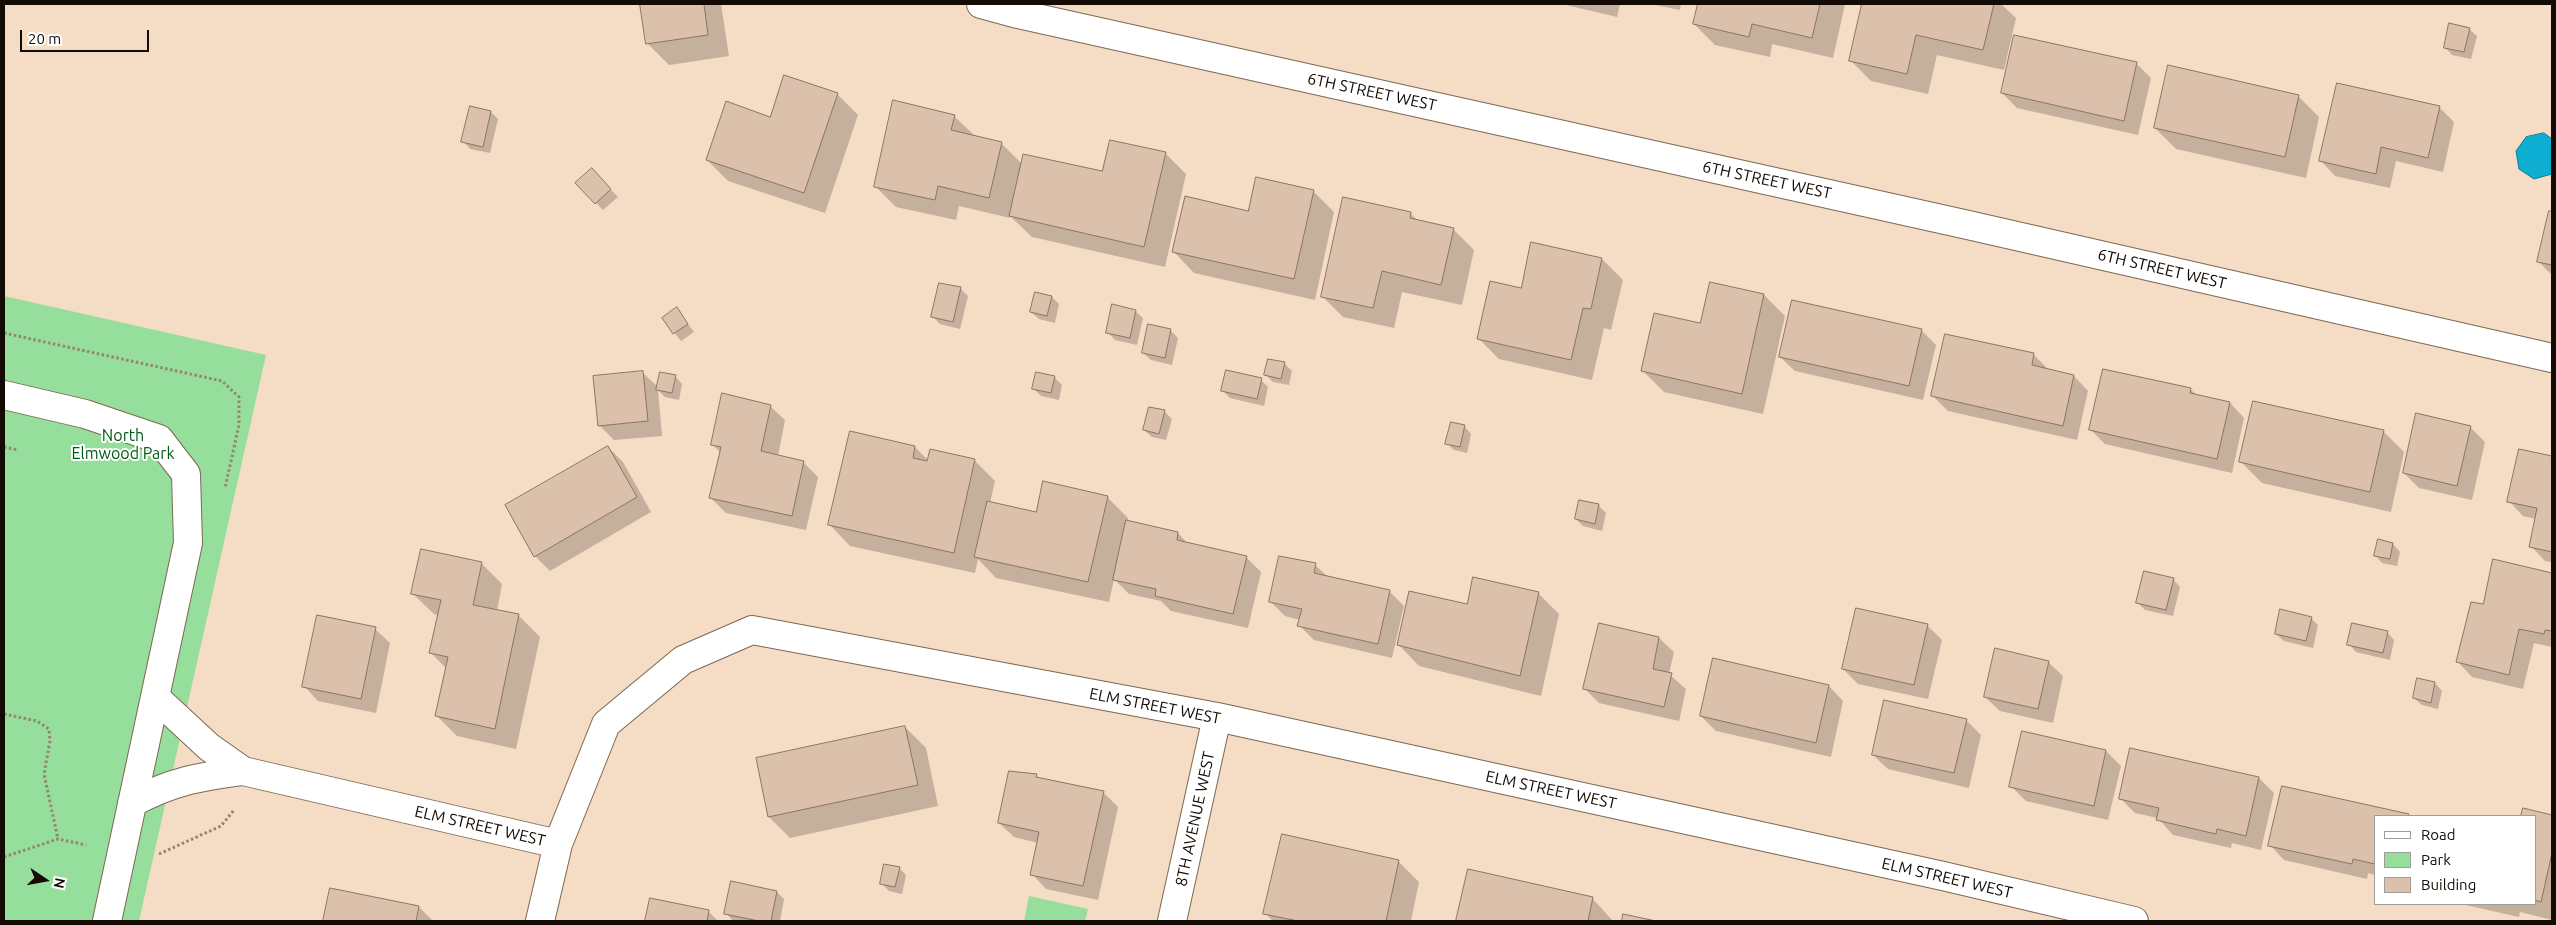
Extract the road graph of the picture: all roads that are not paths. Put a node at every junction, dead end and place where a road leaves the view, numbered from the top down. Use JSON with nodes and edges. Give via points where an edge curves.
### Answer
{"nodes":[{"id":1,"x":981,"y":4,"type":"edge"},
{"id":2,"x":2552,"y":358,"type":"edge"},
{"id":3,"x":4,"y":396,"type":"edge"},
{"id":4,"x":155,"y":696,"type":"junction"},
{"id":5,"x":1217,"y":717,"type":"junction"},
{"id":6,"x":243,"y":771,"type":"junction"},
{"id":7,"x":132,"y":803,"type":"junction"},
{"id":8,"x":558,"y":844,"type":"junction"},
{"id":9,"x":107,"y":921,"type":"edge"},
{"id":10,"x":540,"y":921,"type":"edge"},
{"id":11,"x":1172,"y":921,"type":"edge"},
{"id":12,"x":2134,"y":921,"type":"edge"}],
"edges":[{"from":1,"to":2,"type":"street","name":"6TH STREET WEST"},
{"from":3,"to":4,"type":"street","via":[[85,414],[159,439],[186,474],[188,543]]},
{"from":4,"to":6,"type":"street","via":[[209,747]]},
{"from":4,"to":7,"type":"street"},
{"from":5,"to":8,"type":"street","name":"ELM STREET WEST","via":[[752,630],[683,660],[606,724]]},
{"from":5,"to":11,"type":"street","name":"8TH AVENUE WEST"},
{"from":5,"to":12,"type":"street","name":"ELM STREET WEST","via":[[1944,876]]},
{"from":6,"to":7,"type":"street","via":[[186,779],[159,788]]},
{"from":6,"to":8,"type":"street","name":"ELM STREET WEST"},
{"from":7,"to":9,"type":"street"},
{"from":8,"to":10,"type":"street"}]}
